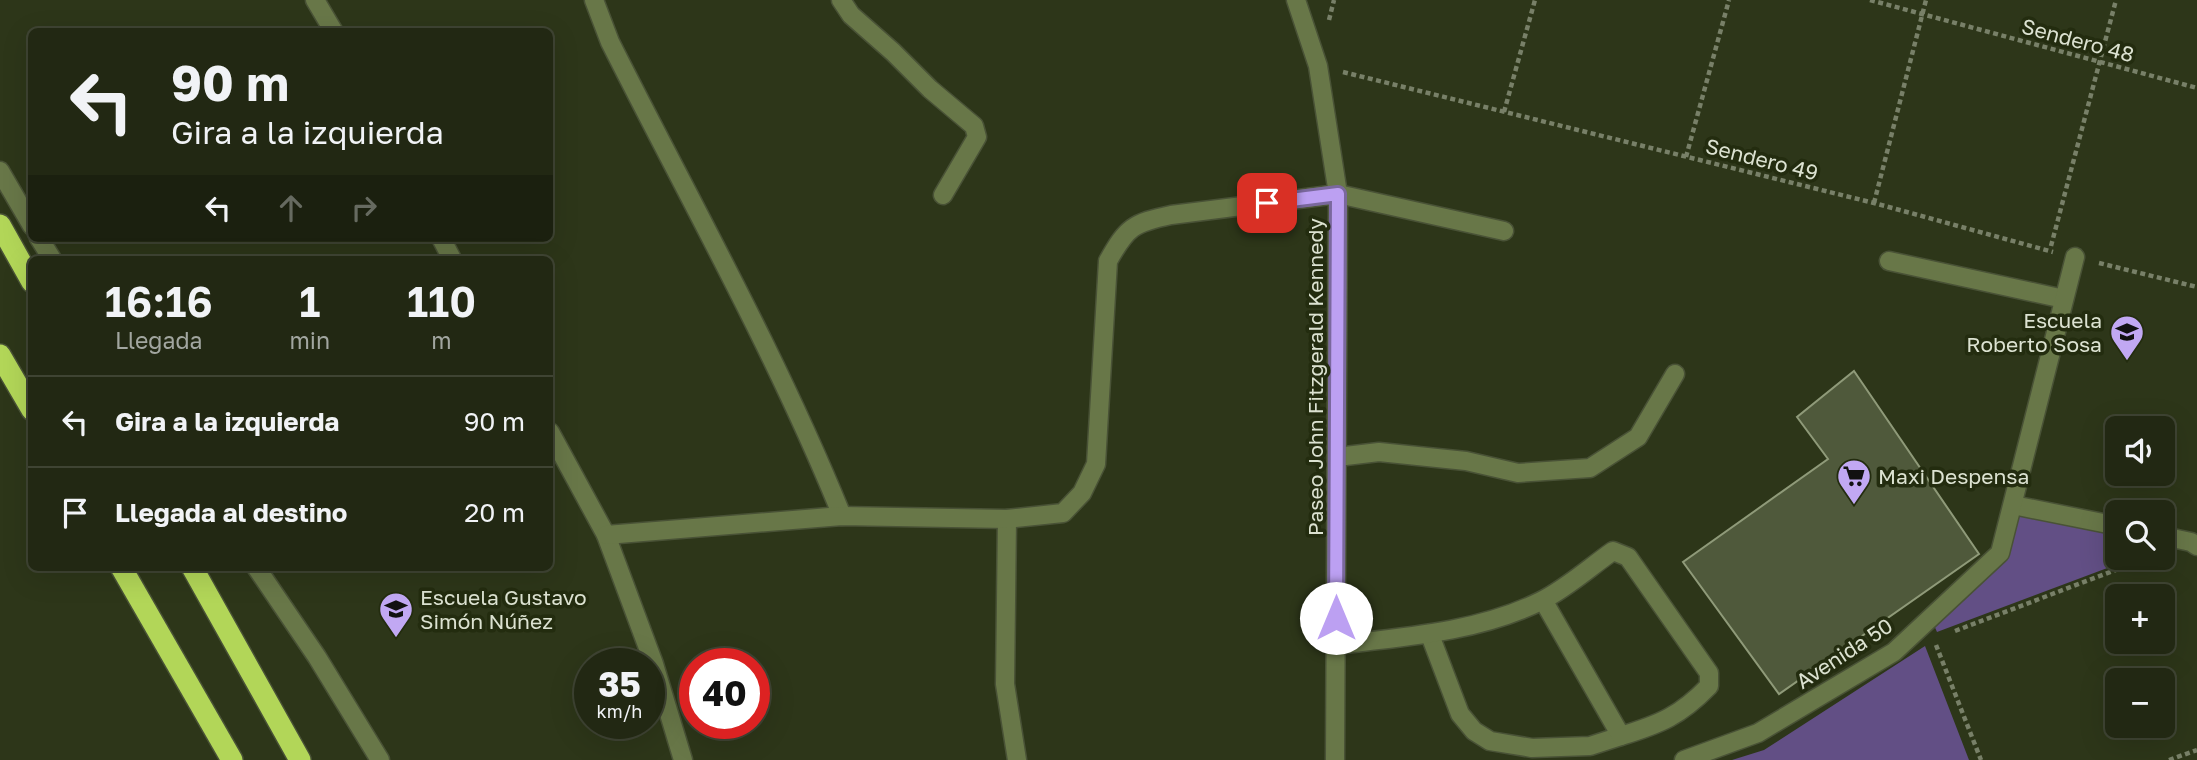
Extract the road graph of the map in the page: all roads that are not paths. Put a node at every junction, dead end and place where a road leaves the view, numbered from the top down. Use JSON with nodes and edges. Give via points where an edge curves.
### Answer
{"nodes":[{"id":1,"x":315,"y":0,"type":"edge"},
{"id":2,"x":594,"y":0,"type":"edge"},
{"id":3,"x":841,"y":0,"type":"edge"},
{"id":4,"x":1296,"y":0,"type":"edge"},
{"id":5,"x":332,"y":28,"type":"edge"},
{"id":6,"x":0,"y":171,"type":"edge"},
{"id":7,"x":1338,"y":194,"type":"junction"},
{"id":8,"x":943,"y":195,"type":"dead end"},
{"id":9,"x":28,"y":219,"type":"edge"},
{"id":10,"x":0,"y":225,"type":"edge"},
{"id":11,"x":1504,"y":231,"type":"dead end"},
{"id":12,"x":2075,"y":257,"type":"road end"},
{"id":13,"x":1889,"y":261,"type":"dead end"},
{"id":14,"x":28,"y":275,"type":"edge"},
{"id":15,"x":2064,"y":299,"type":"junction"},
{"id":16,"x":0,"y":355,"type":"edge"},
{"id":17,"x":1675,"y":374,"type":"dead end"},
{"id":18,"x":28,"y":403,"type":"edge"},
{"id":19,"x":553,"y":438,"type":"edge"},
{"id":20,"x":1337,"y":457,"type":"junction"},
{"id":21,"x":2013,"y":505,"type":"junction"},
{"id":22,"x":842,"y":516,"type":"junction"},
{"id":23,"x":1007,"y":519,"type":"junction"},
{"id":24,"x":2105,"y":523,"type":"edge"},
{"id":25,"x":606,"y":535,"type":"junction"},
{"id":26,"x":2175,"y":539,"type":"edge"},
{"id":27,"x":2197,"y":546,"type":"edge"},
{"id":28,"x":123,"y":571,"type":"edge"},
{"id":29,"x":194,"y":571,"type":"edge"},
{"id":30,"x":259,"y":571,"type":"edge"},
{"id":31,"x":1543,"y":600,"type":"junction"},
{"id":32,"x":1430,"y":635,"type":"junction"},
{"id":33,"x":1335,"y":645,"type":"junction"},
{"id":34,"x":1621,"y":736,"type":"junction"},
{"id":35,"x":232,"y":760,"type":"edge"},
{"id":36,"x":300,"y":760,"type":"edge"},
{"id":37,"x":380,"y":760,"type":"edge"},
{"id":38,"x":683,"y":760,"type":"edge"},
{"id":39,"x":1017,"y":760,"type":"edge"},
{"id":40,"x":1335,"y":760,"type":"edge"},
{"id":41,"x":1684,"y":760,"type":"edge"}],
"edges":[{"from":1,"to":5,"type":"street"},
{"from":2,"to":22,"type":"street","via":[[610,42],[812,442]]},
{"from":3,"to":8,"type":"street","via":[[974,126],[977,137]]},
{"from":4,"to":7,"type":"street","name":"Paseo John Fitzgerald Kennedy","via":[[1318,66]]},
{"from":6,"to":9,"type":"street"},
{"from":7,"to":11,"type":"street"},
{"from":7,"to":20,"type":"street","name":"Paseo John Fitzgerald Kennedy"},
{"from":7,"to":23,"type":"street","via":[[1171,215],[1144,221],[1123,235],[1108,261],[1096,464],[1082,493],[1062,513]]},
{"from":10,"to":14,"type":"highway"},
{"from":12,"to":15,"type":"street","name":"Avenida 50"},
{"from":13,"to":15,"type":"street"},
{"from":15,"to":21,"type":"street","name":"Avenida 50"},
{"from":16,"to":18,"type":"highway"},
{"from":17,"to":20,"type":"street","via":[[1638,437],[1590,468],[1518,473],[1466,461],[1379,452]]},
{"from":19,"to":25,"type":"street"},
{"from":20,"to":33,"type":"street","name":"Paseo John Fitzgerald Kennedy"},
{"from":21,"to":24,"type":"street"},
{"from":21,"to":41,"type":"street","name":"Avenida 50","via":[[2000,553],[1894,652],[1758,733]]},
{"from":22,"to":23,"type":"street"},
{"from":22,"to":25,"type":"street"},
{"from":23,"to":39,"type":"street","via":[[1005,684]]},
{"from":25,"to":38,"type":"street","via":[[654,664]]},
{"from":26,"to":27,"type":"street"},
{"from":28,"to":35,"type":"highway"},
{"from":29,"to":36,"type":"highway"},
{"from":30,"to":37,"type":"street"},
{"from":31,"to":32,"type":"street","via":[[1501,617]]},
{"from":31,"to":34,"type":"street"},
{"from":31,"to":34,"type":"street","via":[[1613,551],[1628,557],[1709,673],[1709,686],[1693,703],[1662,723]]},
{"from":32,"to":33,"type":"street"},
{"from":32,"to":34,"type":"street","via":[[1460,714],[1490,741],[1532,747],[1590,746]]},
{"from":33,"to":40,"type":"street","name":"Paseo John Fitzgerald Kennedy"}]}
